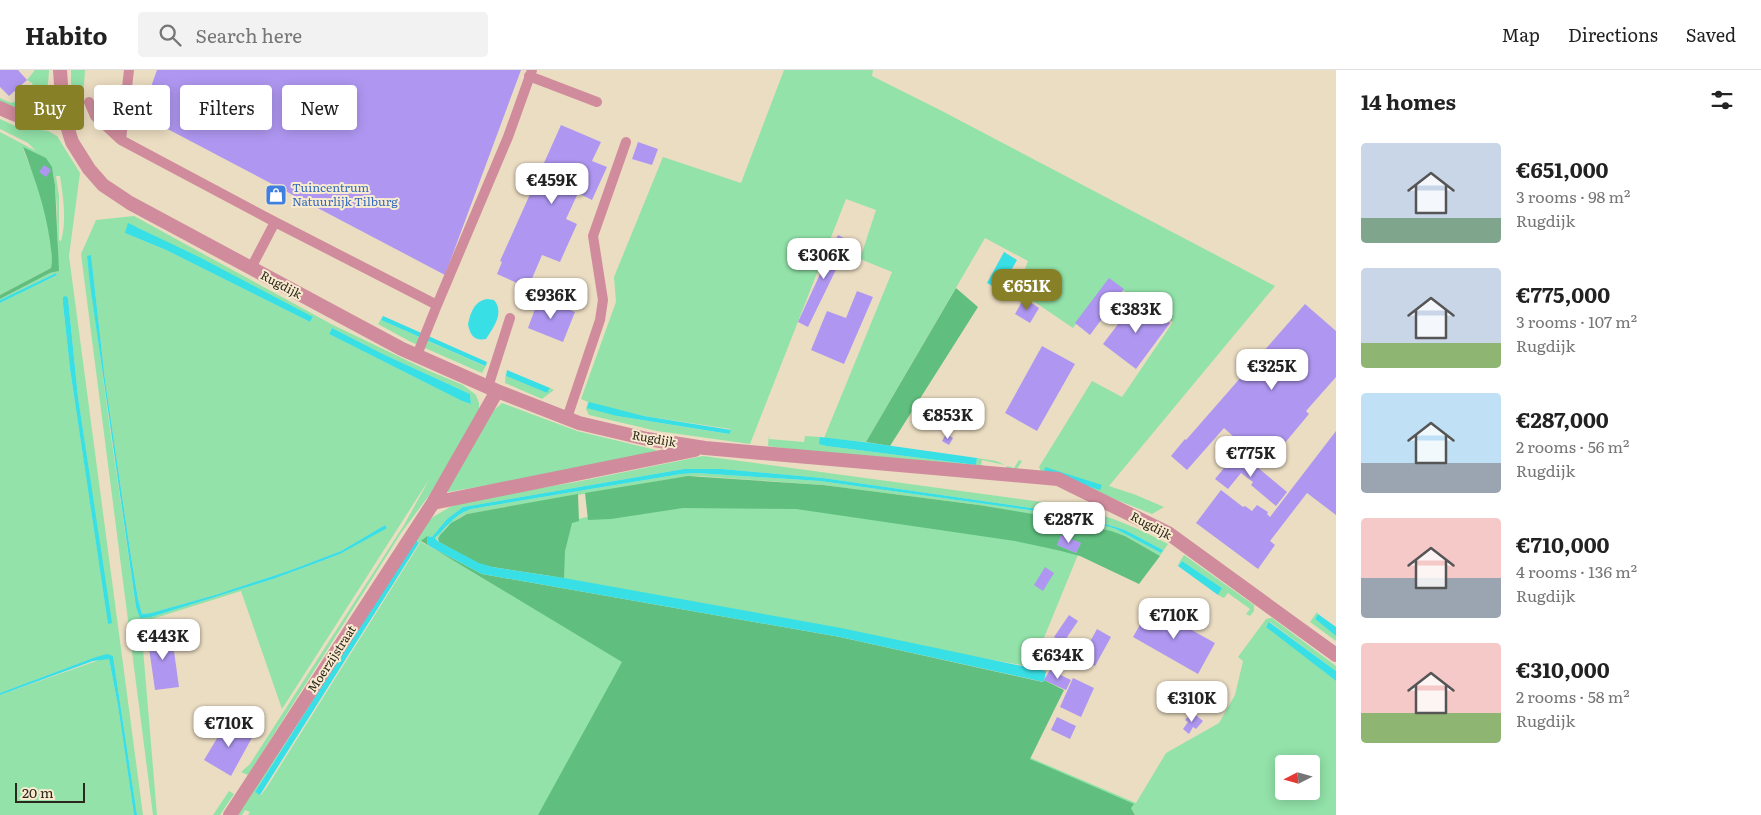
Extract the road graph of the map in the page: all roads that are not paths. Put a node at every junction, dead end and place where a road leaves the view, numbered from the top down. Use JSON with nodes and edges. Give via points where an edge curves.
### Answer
{"nodes":[{"id":1,"x":60,"y":70,"type":"edge"},
{"id":2,"x":128,"y":70,"type":"edge"},
{"id":3,"x":531,"y":73,"type":"edge"},
{"id":4,"x":61,"y":85,"type":"edge"},
{"id":5,"x":89,"y":102,"type":"dead end"},
{"id":6,"x":598,"y":102,"type":"dead end"},
{"id":7,"x":0,"y":108,"type":"edge"},
{"id":8,"x":15,"y":116,"type":"edge"},
{"id":9,"x":68,"y":130,"type":"edge"},
{"id":10,"x":121,"y":140,"type":"junction"},
{"id":11,"x":626,"y":142,"type":"dead end"},
{"id":12,"x":275,"y":222,"type":"junction"},
{"id":13,"x":251,"y":268,"type":"junction"},
{"id":14,"x":437,"y":305,"type":"junction"},
{"id":15,"x":510,"y":318,"type":"dead end"},
{"id":16,"x":417,"y":355,"type":"junction"},
{"id":17,"x":492,"y":389,"type":"junction"},
{"id":18,"x":567,"y":418,"type":"junction"},
{"id":19,"x":705,"y":448,"type":"junction"},
{"id":20,"x":433,"y":503,"type":"junction"},
{"id":21,"x":1336,"y":655,"type":"edge"},
{"id":22,"x":230,"y":815,"type":"edge"}],
"edges":[{"from":1,"to":4,"type":"street","name":"Rugdijk"},
{"from":2,"to":10,"type":"lane"},
{"from":3,"to":6,"type":"lane"},
{"from":3,"to":14,"type":"lane","via":[[508,137]]},
{"from":5,"to":10,"type":"lane","via":[[95,116]]},
{"from":7,"to":8,"type":"street"},
{"from":9,"to":13,"type":"street","name":"Rugdijk","via":[[89,169],[103,185]]},
{"from":10,"to":12,"type":"lane"},
{"from":11,"to":18,"type":"lane","via":[[593,236],[603,300],[600,320]]},
{"from":12,"to":13,"type":"lane"},
{"from":12,"to":14,"type":"lane"},
{"from":13,"to":16,"type":"street","name":"Rugdijk"},
{"from":14,"to":16,"type":"lane"},
{"from":15,"to":17,"type":"lane"},
{"from":16,"to":17,"type":"street","name":"Rugdijk"},
{"from":17,"to":18,"type":"street","name":"Rugdijk"},
{"from":17,"to":20,"type":"street","name":"Moerzijstraat"},
{"from":18,"to":19,"type":"street","name":"Rugdijk","via":[[647,439]]},
{"from":19,"to":20,"type":"street"},
{"from":19,"to":21,"type":"street","name":"Rugdijk","via":[[1058,479],[1168,534]]},
{"from":20,"to":22,"type":"street","name":"Moerzijstraat"}]}
